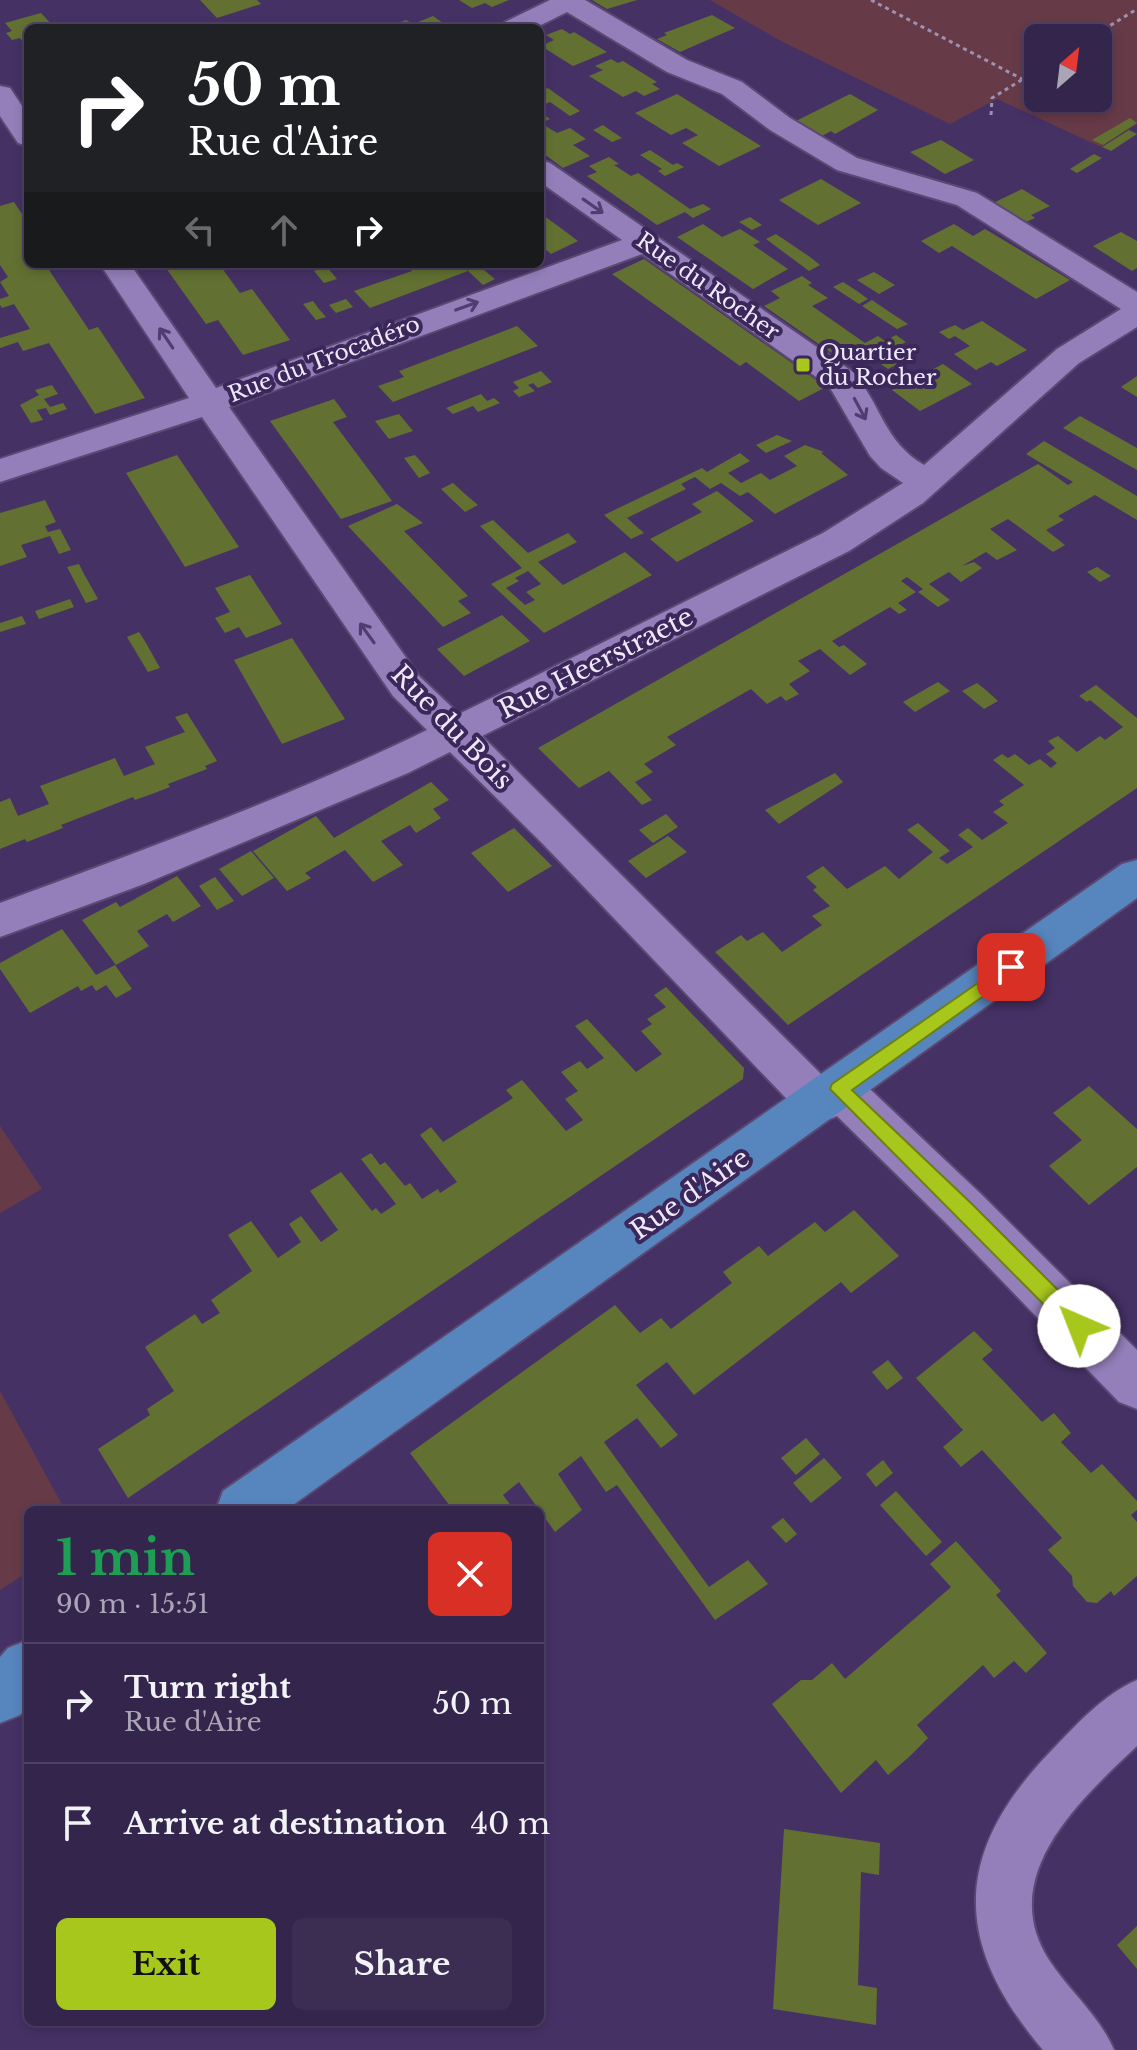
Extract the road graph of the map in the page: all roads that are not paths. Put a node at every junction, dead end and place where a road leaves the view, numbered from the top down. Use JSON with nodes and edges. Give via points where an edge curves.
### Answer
{"nodes":[{"id":1,"x":567,"y":0,"type":"edge"},
{"id":2,"x":522,"y":24,"type":"edge"},
{"id":3,"x":0,"y":94,"type":"edge"},
{"id":4,"x":24,"y":131,"type":"edge"},
{"id":5,"x":544,"y":172,"type":"edge"},
{"id":6,"x":646,"y":242,"type":"junction"},
{"id":7,"x":118,"y":268,"type":"edge"},
{"id":8,"x":1137,"y":306,"type":"edge"},
{"id":9,"x":1137,"y":313,"type":"edge"},
{"id":10,"x":211,"y":402,"type":"junction"},
{"id":11,"x":0,"y":471,"type":"edge"},
{"id":12,"x":927,"y":482,"type":"junction"},
{"id":13,"x":454,"y":734,"type":"junction"},
{"id":14,"x":1137,"y":876,"type":"edge"},
{"id":15,"x":0,"y":920,"type":"edge"},
{"id":16,"x":830,"y":1096,"type":"junction"},
{"id":17,"x":1137,"y":1385,"type":"edge"},
{"id":18,"x":248,"y":1506,"type":"edge"},
{"id":19,"x":24,"y":1658,"type":"edge"},
{"id":20,"x":0,"y":1672,"type":"edge"},
{"id":21,"x":24,"y":1672,"type":"edge"},
{"id":22,"x":0,"y":1695,"type":"edge"},
{"id":23,"x":1137,"y":1708,"type":"edge"},
{"id":24,"x":1083,"y":2050,"type":"edge"}],
"edges":[{"from":1,"to":2,"type":"street"},
{"from":1,"to":8,"type":"street","via":[[677,66],[732,88],[847,164],[967,199]]},
{"from":3,"to":4,"type":"street"},
{"from":5,"to":6,"type":"street","name":"Rue du Rocher","one_way":true},
{"from":10,"to":6,"type":"street","name":"Rue du Trocadéro","one_way":true},
{"from":6,"to":12,"type":"street","name":"Rue du Rocher","one_way":true,"via":[[841,379],[890,458]]},
{"from":10,"to":7,"type":"street","name":"Rue du Bois","one_way":true},
{"from":9,"to":12,"type":"street","name":"Rue Heerstraete","via":[[1053,367]]},
{"from":10,"to":11,"type":"street","name":"Rue du Trocadéro"},
{"from":13,"to":10,"type":"street","name":"Rue du Bois","one_way":true,"via":[[395,672]]},
{"from":12,"to":13,"type":"street","name":"Rue Heerstraete","via":[[836,542]]},
{"from":13,"to":15,"type":"street","name":"Rue Heerstraete","via":[[159,860]]},
{"from":13,"to":16,"type":"street","name":"Rue du Bois"},
{"from":14,"to":16,"type":"main road","name":"Rue d'Aire"},
{"from":16,"to":17,"type":"street","name":"Rue du Bois","via":[[975,1219]]},
{"from":16,"to":18,"type":"main road","name":"Rue d'Aire"},
{"from":19,"to":20,"type":"main road"},
{"from":21,"to":22,"type":"main road"},
{"from":23,"to":24,"type":"street","via":[[1040,1803],[1013,1849],[1007,1875],[1007,1930],[1015,1958]]}]}
